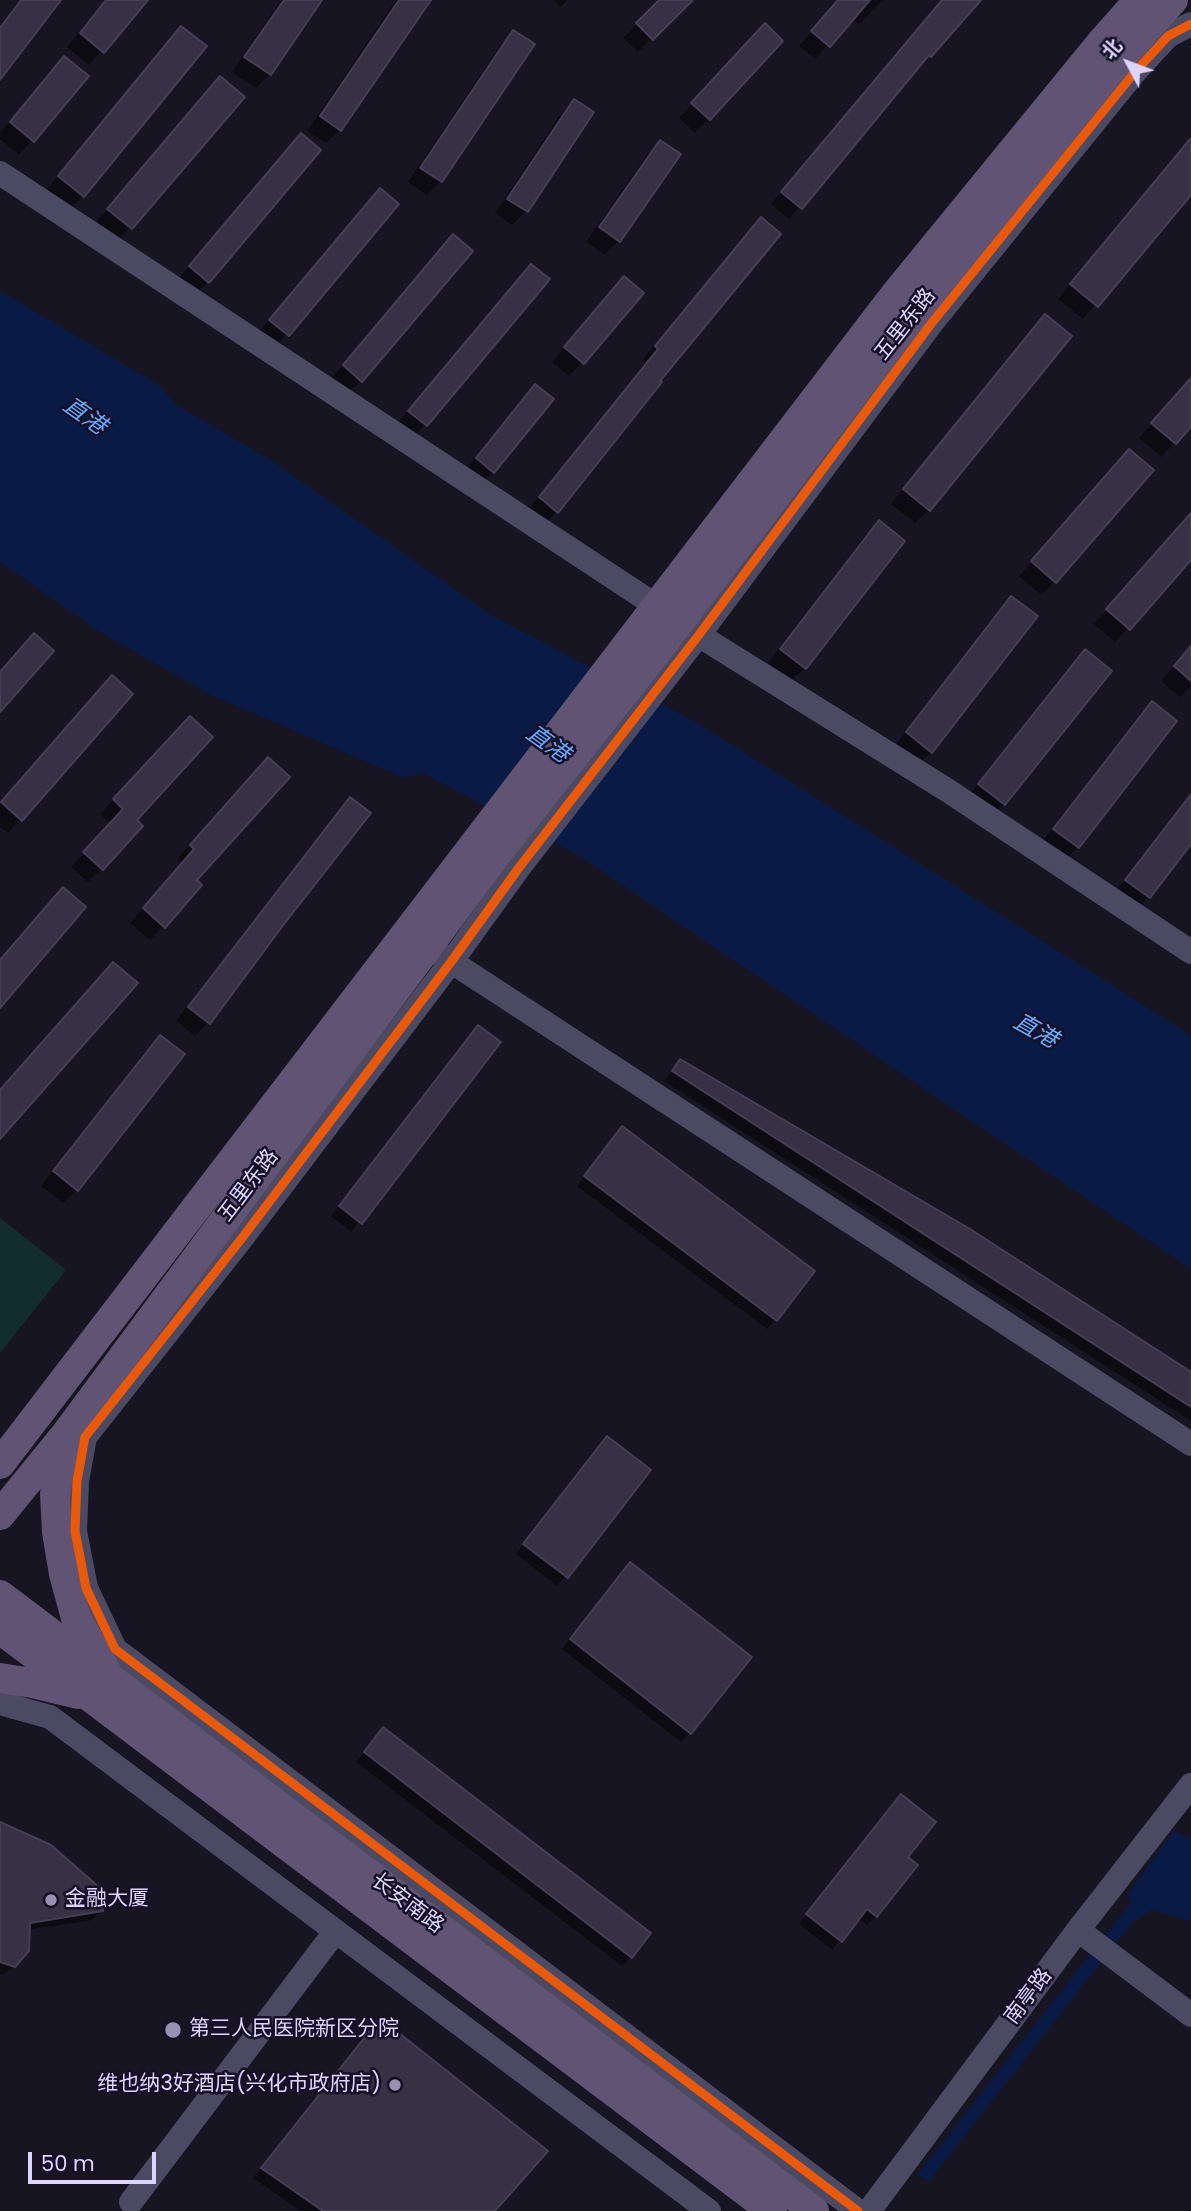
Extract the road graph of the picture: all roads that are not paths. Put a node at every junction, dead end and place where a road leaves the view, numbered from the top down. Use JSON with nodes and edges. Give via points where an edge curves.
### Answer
{"nodes":[{"id":1,"x":1139,"y":0,"type":"edge"},
{"id":2,"x":1173,"y":0,"type":"edge"},
{"id":3,"x":1191,"y":24,"type":"edge"},
{"id":4,"x":0,"y":173,"type":"edge"},
{"id":5,"x":678,"y":621,"type":"junction"},
{"id":6,"x":428,"y":946,"type":"junction"},
{"id":7,"x":1191,"y":952,"type":"edge"},
{"id":8,"x":32,"y":1422,"type":"junction"},
{"id":9,"x":0,"y":1434,"type":"edge"},
{"id":10,"x":66,"y":1434,"type":"junction"},
{"id":11,"x":1191,"y":1444,"type":"edge"},
{"id":12,"x":0,"y":1464,"type":"edge"},
{"id":13,"x":0,"y":1514,"type":"edge"},
{"id":14,"x":0,"y":1595,"type":"edge"},
{"id":15,"x":0,"y":1629,"type":"edge"},
{"id":16,"x":0,"y":1678,"type":"edge"},
{"id":17,"x":101,"y":1689,"type":"junction"},
{"id":18,"x":0,"y":1703,"type":"edge"},
{"id":19,"x":1191,"y":1786,"type":"edge"},
{"id":20,"x":335,"y":1932,"type":"junction"},
{"id":21,"x":1085,"y":1935,"type":"junction"},
{"id":22,"x":1191,"y":2015,"type":"edge"},
{"id":23,"x":131,"y":2202,"type":"dead end"},
{"id":24,"x":709,"y":2211,"type":"edge"},
{"id":25,"x":772,"y":2211,"type":"edge"},
{"id":26,"x":814,"y":2211,"type":"edge"},
{"id":27,"x":858,"y":2211,"type":"edge"},
{"id":28,"x":869,"y":2211,"type":"edge"}],
"edges":[{"from":1,"to":5,"type":"main road","name":"五里东路","via":[[894,296]]},
{"from":2,"to":5,"type":"main road","name":"五里东路","via":[[1118,61],[920,307]]},
{"from":3,"to":5,"type":"street","via":[[1168,36],[1134,73],[931,324]]},
{"from":4,"to":5,"type":"street"},
{"from":5,"to":6,"type":"main road","name":"五里东路"},
{"from":5,"to":7,"type":"street","via":[[947,790]]},
{"from":6,"to":8,"type":"main road","name":"五里东路"},
{"from":6,"to":10,"type":"main road","name":"五里东路"},
{"from":6,"to":11,"type":"street"},
{"from":6,"to":27,"type":"street","via":[[242,1238],[85,1437],[75,1531],[86,1588],[115,1649]]},
{"from":8,"to":9,"type":"main road"},
{"from":8,"to":12,"type":"main road","name":"五里东路"},
{"from":10,"to":13,"type":"main road","name":"五里东路"},
{"from":10,"to":17,"type":"main road","via":[[55,1494],[57,1532],[76,1618]]},
{"from":14,"to":17,"type":"main road","name":"长安南路"},
{"from":15,"to":17,"type":"main road","name":"长安南路"},
{"from":16,"to":17,"type":"main road"},
{"from":17,"to":25,"type":"main road","name":"长安南路"},
{"from":17,"to":26,"type":"main road","name":"长安南路"},
{"from":18,"to":20,"type":"street","via":[[50,1717]]},
{"from":19,"to":21,"type":"street","name":"南亭路"},
{"from":20,"to":23,"type":"street"},
{"from":20,"to":24,"type":"street"},
{"from":21,"to":22,"type":"street"},
{"from":21,"to":28,"type":"street","name":"南亭路"}]}
